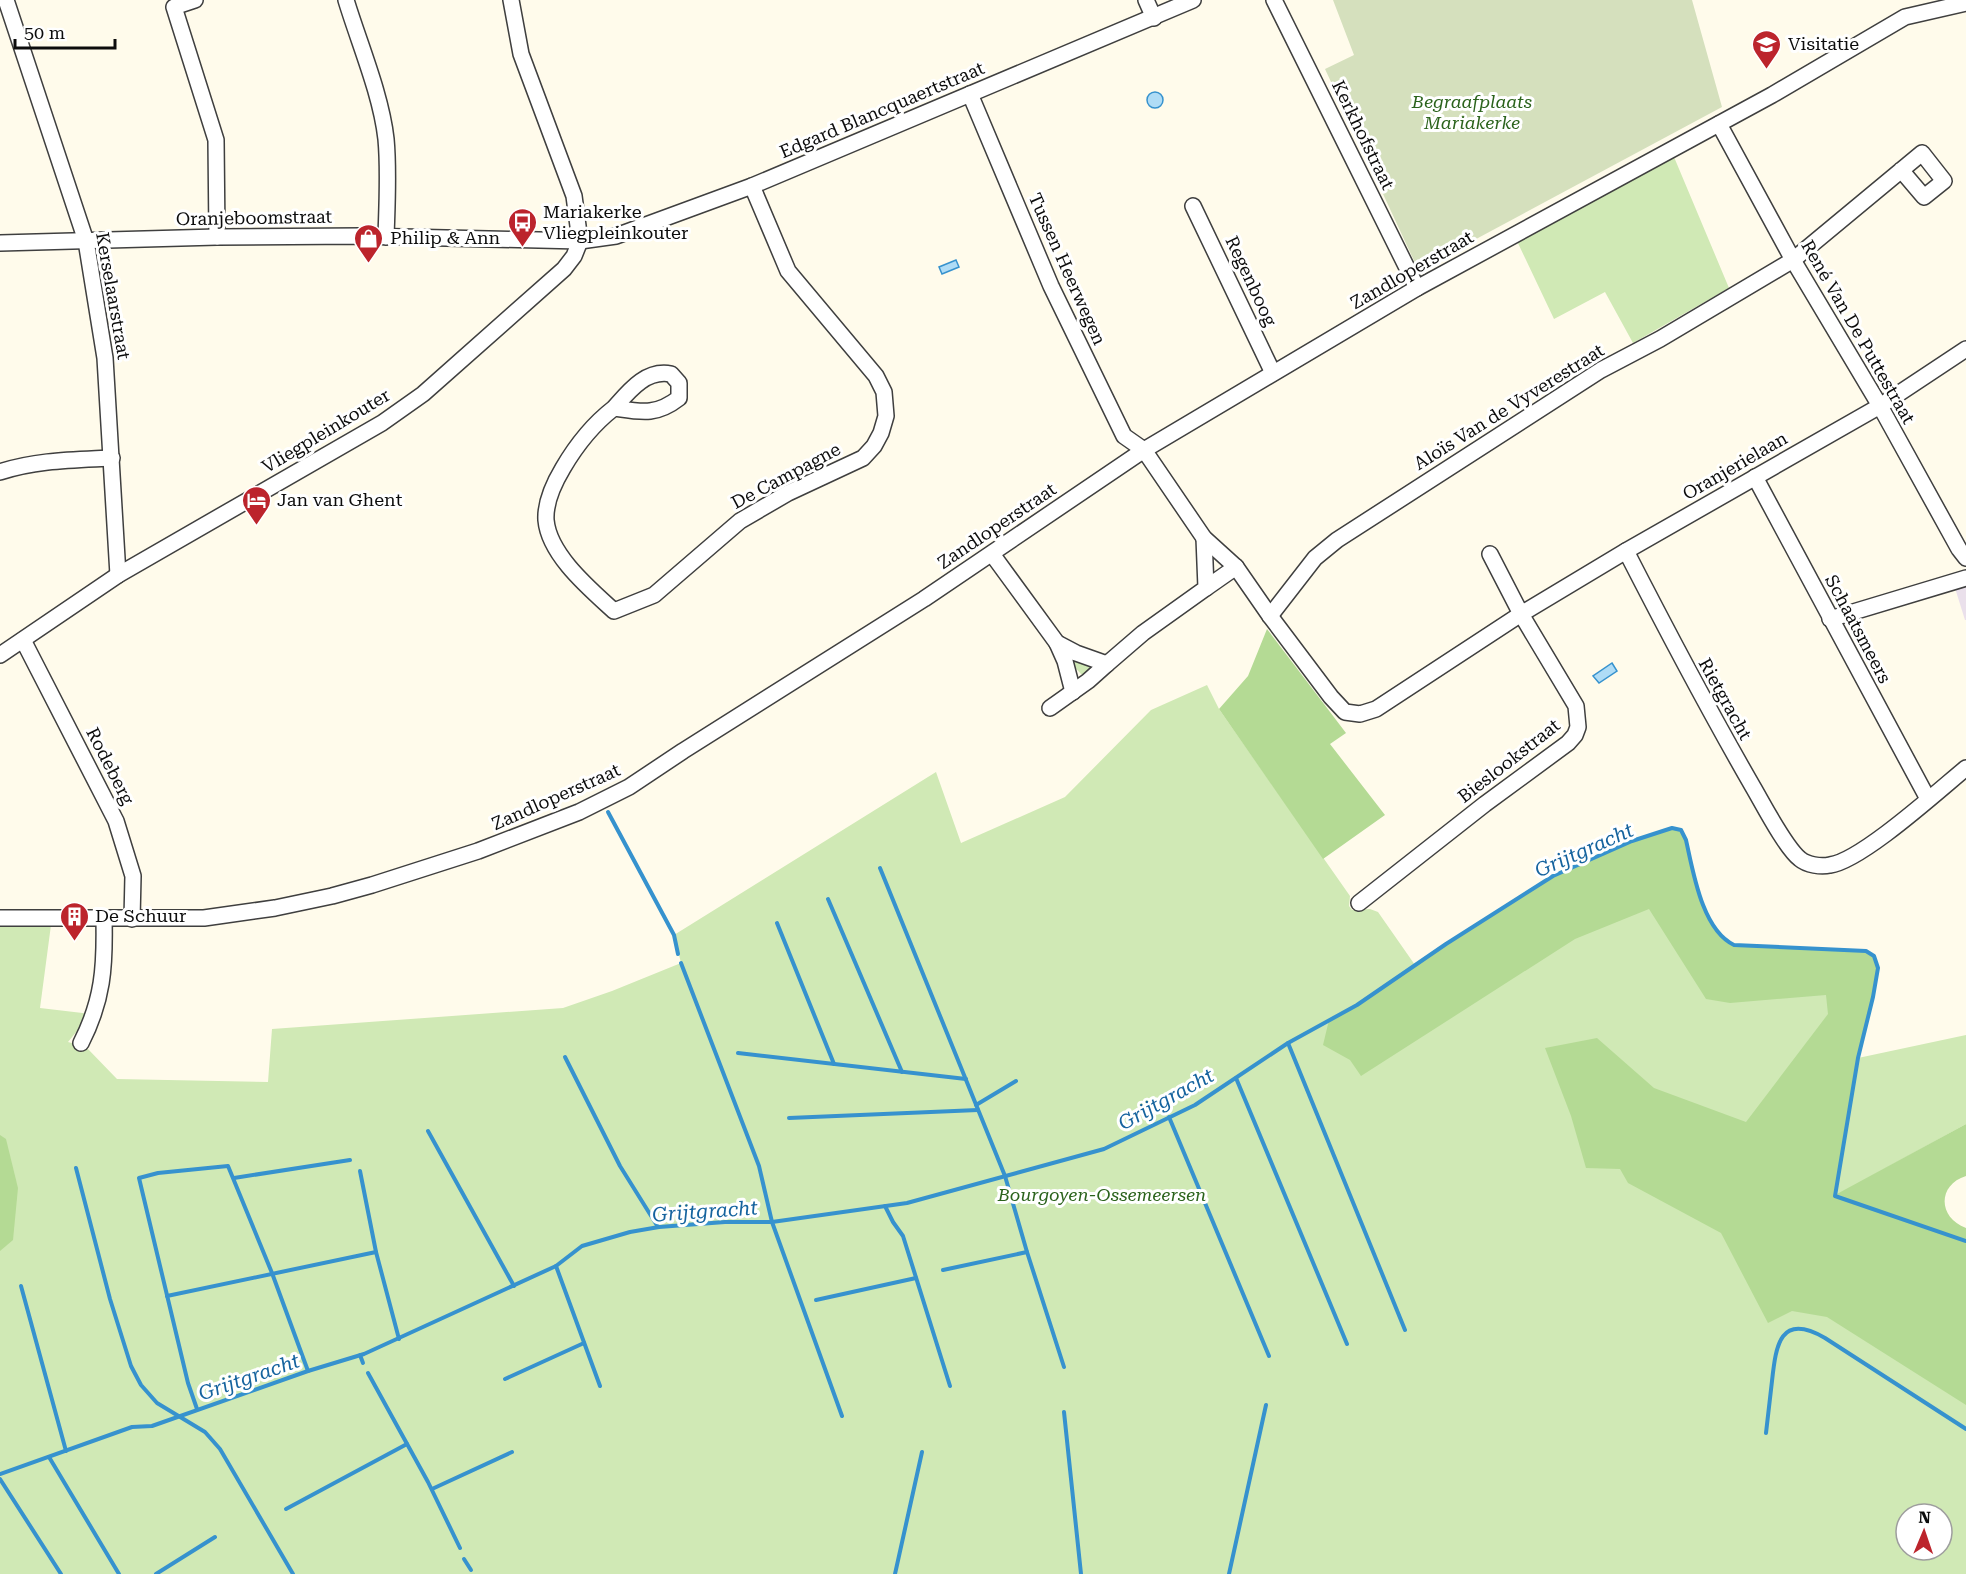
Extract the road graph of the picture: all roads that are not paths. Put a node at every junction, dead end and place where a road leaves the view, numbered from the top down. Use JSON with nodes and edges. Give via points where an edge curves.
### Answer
{"nodes":[{"id":1,"x":6,"y":0,"type":"edge"},
{"id":2,"x":195,"y":0,"type":"edge"},
{"id":3,"x":346,"y":0,"type":"edge"},
{"id":4,"x":511,"y":0,"type":"edge"},
{"id":5,"x":1146,"y":0,"type":"edge"},
{"id":6,"x":1194,"y":0,"type":"edge"},
{"id":7,"x":1274,"y":0,"type":"edge"},
{"id":8,"x":1966,"y":3,"type":"edge"},
{"id":9,"x":1154,"y":18,"type":"junction"},
{"id":10,"x":970,"y":94,"type":"junction"},
{"id":11,"x":1719,"y":124,"type":"junction"},
{"id":12,"x":1901,"y":171,"type":"dead end"},
{"id":13,"x":752,"y":186,"type":"junction"},
{"id":14,"x":1193,"y":206,"type":"dead end"},
{"id":15,"x":217,"y":237,"type":"junction"},
{"id":16,"x":386,"y":237,"type":"junction"},
{"id":17,"x":86,"y":241,"type":"junction"},
{"id":18,"x":580,"y":241,"type":"junction"},
{"id":19,"x":0,"y":243,"type":"edge"},
{"id":20,"x":1793,"y":260,"type":"junction"},
{"id":21,"x":1417,"y":288,"type":"junction"},
{"id":22,"x":1966,"y":349,"type":"edge"},
{"id":23,"x":1273,"y":373,"type":"junction"},
{"id":24,"x":1880,"y":406,"type":"junction"},
{"id":25,"x":614,"y":408,"type":"dead end"},
{"id":26,"x":1144,"y":450,"type":"junction"},
{"id":27,"x":112,"y":458,"type":"junction"},
{"id":28,"x":0,"y":472,"type":"edge"},
{"id":29,"x":1755,"y":477,"type":"junction"},
{"id":30,"x":1204,"y":538,"type":"junction"},
{"id":31,"x":1626,"y":551,"type":"junction"},
{"id":32,"x":992,"y":554,"type":"junction"},
{"id":33,"x":1490,"y":555,"type":"dead end"},
{"id":34,"x":1966,"y":558,"type":"edge"},
{"id":35,"x":1236,"y":567,"type":"junction"},
{"id":36,"x":118,"y":575,"type":"junction"},
{"id":37,"x":1966,"y":578,"type":"edge"},
{"id":38,"x":1206,"y":588,"type":"junction"},
{"id":39,"x":1521,"y":614,"type":"junction"},
{"id":40,"x":1270,"y":616,"type":"junction"},
{"id":41,"x":1830,"y":619,"type":"junction"},
{"id":42,"x":23,"y":640,"type":"junction"},
{"id":43,"x":1057,"y":644,"type":"junction"},
{"id":44,"x":0,"y":655,"type":"edge"},
{"id":45,"x":1107,"y":664,"type":"junction"},
{"id":46,"x":1073,"y":692,"type":"junction"},
{"id":47,"x":1050,"y":708,"type":"dead end"},
{"id":48,"x":1966,"y":768,"type":"edge"},
{"id":49,"x":1928,"y":799,"type":"junction"},
{"id":50,"x":1359,"y":903,"type":"dead end"},
{"id":51,"x":0,"y":918,"type":"edge"},
{"id":52,"x":104,"y":920,"type":"junction"},
{"id":53,"x":132,"y":920,"type":"junction"},
{"id":54,"x":81,"y":1042,"type":"dead end"}],
"edges":[{"from":1,"to":17,"type":"street","name":"Kerselaarstraat"},
{"from":2,"to":15,"type":"street","via":[[174,7],[216,140]]},
{"from":3,"to":16,"type":"street","via":[[386,138]]},
{"from":4,"to":18,"type":"street","via":[[521,54],[574,196]]},
{"from":5,"to":9,"type":"street"},
{"from":6,"to":9,"type":"street","name":"Edgard Blancquaertstraat"},
{"from":7,"to":21,"type":"street","name":"Kerkhofstraat"},
{"from":8,"to":11,"type":"street","name":"Zandloperstraat","via":[[1905,17]]},
{"from":9,"to":10,"type":"street","name":"Edgard Blancquaertstraat"},
{"from":10,"to":13,"type":"street","name":"Edgard Blancquaertstraat"},
{"from":10,"to":26,"type":"street","name":"Tussen Heerwegen","via":[[1051,286],[1124,436]]},
{"from":11,"to":20,"type":"street","name":"René Van De Puttestraat"},
{"from":11,"to":21,"type":"street","name":"Zandloperstraat"},
{"from":12,"to":20,"type":"street","name":"Aloïs Van de Vyverestraat"},
{"from":13,"to":18,"type":"street","name":"Edgard Blancquaertstraat","via":[[616,236]]},
{"from":13,"to":25,"type":"street","name":"De Campagne","via":[[788,271],[876,376],[884,392],[886,416],[874,446],[863,458],[788,493],[740,521],[654,595],[614,611],[565,561],[553,544],[546,519],[549,497],[578,443]]},
{"from":14,"to":23,"type":"street","name":"Regenboog"},
{"from":15,"to":16,"type":"street","name":"Oranjeboomstraat"},
{"from":15,"to":17,"type":"street","name":"Oranjeboomstraat"},
{"from":16,"to":18,"type":"street","name":"Oranjeboomstraat"},
{"from":17,"to":19,"type":"street","name":"Oranjeboomstraat"},
{"from":17,"to":27,"type":"street","name":"Kerselaarstraat","via":[[105,358]]},
{"from":18,"to":36,"type":"street","name":"Vliegpleinkouter","via":[[564,269],[423,394],[382,423]]},
{"from":20,"to":24,"type":"street","name":"René Van De Puttestraat"},
{"from":20,"to":40,"type":"street","name":"Aloïs Van de Vyverestraat","via":[[1601,370],[1337,540],[1315,558]]},
{"from":21,"to":23,"type":"street","name":"Zandloperstraat"},
{"from":22,"to":24,"type":"street","name":"Oranjerielaan"},
{"from":23,"to":26,"type":"street","name":"Zandloperstraat"},
{"from":24,"to":29,"type":"street","name":"Oranjerielaan"},
{"from":24,"to":34,"type":"street","name":"René Van De Puttestraat"},
{"from":26,"to":30,"type":"street","name":"Tussen Heerwegen"},
{"from":26,"to":32,"type":"street","name":"Zandloperstraat"},
{"from":27,"to":28,"type":"street","via":[[41,463]]},
{"from":27,"to":36,"type":"street","name":"Kerselaarstraat"},
{"from":29,"to":31,"type":"street","name":"Oranjerielaan"},
{"from":29,"to":41,"type":"street","name":"Schaatsmeers"},
{"from":30,"to":35,"type":"street","name":"Oranjerielaan"},
{"from":30,"to":38,"type":"street"},
{"from":31,"to":39,"type":"street","name":"Oranjerielaan"},
{"from":31,"to":49,"type":"street","name":"Rietgracht","via":[[1704,702],[1800,860],[1830,866],[1845,861]]},
{"from":32,"to":43,"type":"street"},
{"from":32,"to":53,"type":"street","name":"Zandloperstraat","via":[[653,773],[597,804],[478,851],[332,896],[229,916]]},
{"from":33,"to":39,"type":"street"},
{"from":35,"to":38,"type":"street"},
{"from":35,"to":40,"type":"street","name":"Oranjerielaan"},
{"from":36,"to":42,"type":"street","name":"Vliegpleinkouter"},
{"from":37,"to":41,"type":"street"},
{"from":38,"to":45,"type":"street"},
{"from":39,"to":40,"type":"street","name":"Oranjerielaan","via":[[1376,710],[1360,714],[1346,712],[1331,697]]},
{"from":39,"to":50,"type":"street","name":"Bieslookstraat","via":[[1576,706],[1575,735]]},
{"from":41,"to":49,"type":"street","name":"Schaatsmeers"},
{"from":42,"to":44,"type":"street","name":"Vliegpleinkouter"},
{"from":42,"to":53,"type":"street","name":"Rodeberg","via":[[116,821],[133,876]]},
{"from":43,"to":45,"type":"street"},
{"from":43,"to":46,"type":"street"},
{"from":45,"to":46,"type":"street"},
{"from":46,"to":47,"type":"street"},
{"from":48,"to":49,"type":"street"},
{"from":51,"to":52,"type":"street","name":"Zandloperstraat"},
{"from":52,"to":53,"type":"street","name":"Zandloperstraat"},
{"from":52,"to":54,"type":"street","via":[[105,960],[100,995]]}]}
